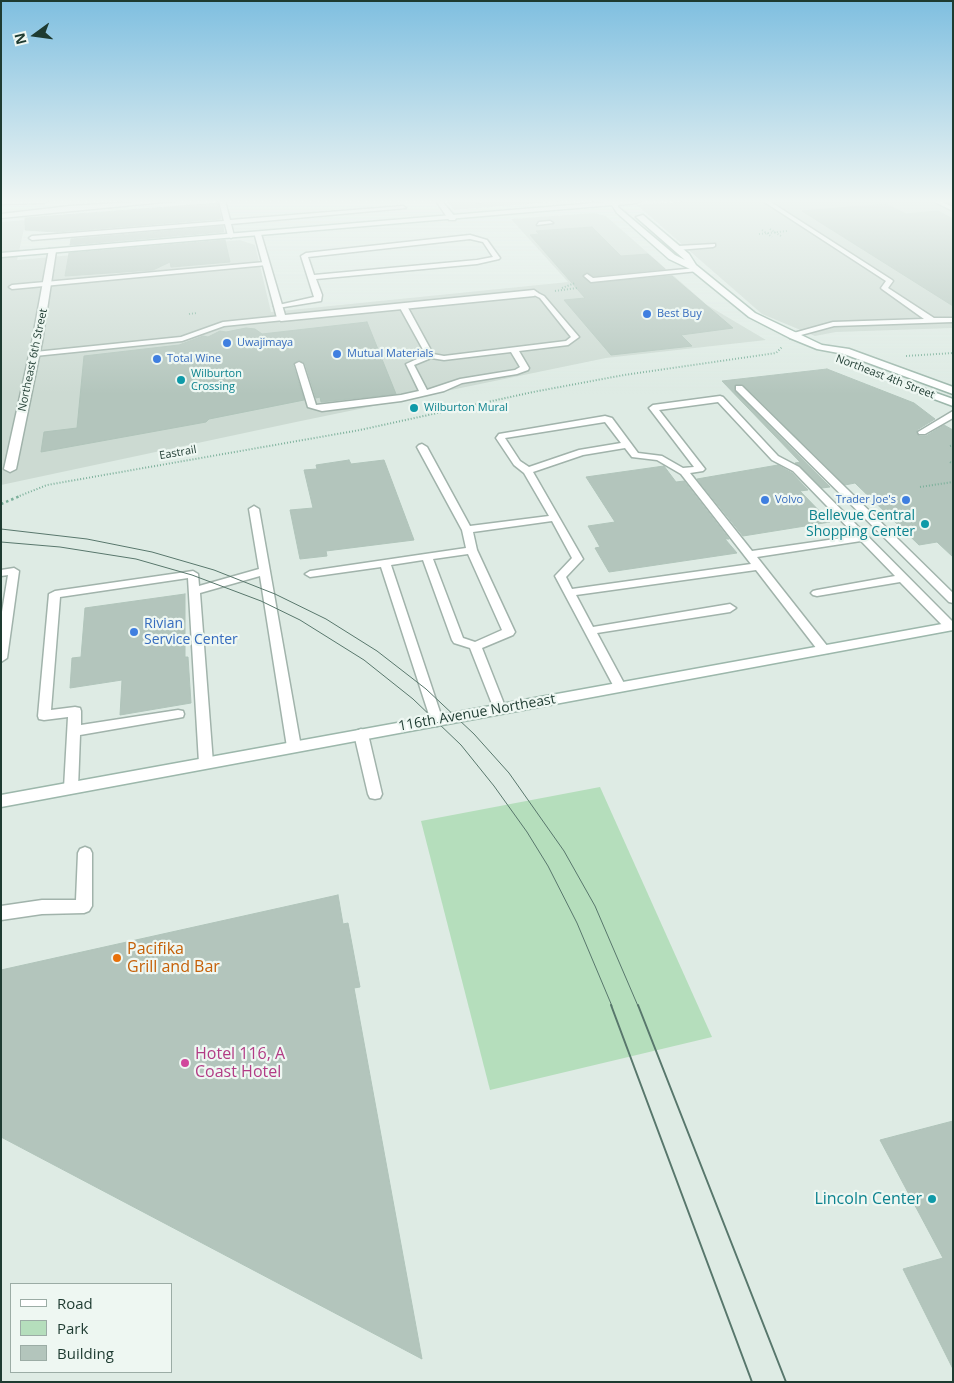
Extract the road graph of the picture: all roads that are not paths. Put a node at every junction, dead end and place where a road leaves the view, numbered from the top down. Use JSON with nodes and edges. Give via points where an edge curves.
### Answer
{"nodes":[{"id":1,"x":50,"y":266,"type":"edge"},
{"id":2,"x":249,"y":266,"type":"edge"},
{"id":3,"x":266,"y":266,"type":"edge"},
{"id":4,"x":308,"y":266,"type":"edge"},
{"id":5,"x":433,"y":266,"type":"edge"},
{"id":6,"x":690,"y":266,"type":"edge"},
{"id":7,"x":693,"y":266,"type":"edge"},
{"id":8,"x":866,"y":266,"type":"edge"},
{"id":9,"x":695,"y":268,"type":"junction"},
{"id":10,"x":587,"y":276,"type":"dead end"},
{"id":11,"x":312,"y":277,"type":"junction"},
{"id":12,"x":47,"y":284,"type":"junction"},
{"id":13,"x":12,"y":286,"type":"dead end"},
{"id":14,"x":534,"y":293,"type":"joint"},
{"id":15,"x":278,"y":306,"type":"junction"},
{"id":16,"x":403,"y":306,"type":"junction"},
{"id":17,"x":281,"y":318,"type":"junction"},
{"id":18,"x":931,"y":320,"type":"junction"},
{"id":19,"x":953,"y":320,"type":"edge"},
{"id":20,"x":792,"y":336,"type":"junction"},
{"id":21,"x":820,"y":347,"type":"junction"},
{"id":22,"x":514,"y":350,"type":"junction"},
{"id":23,"x":35,"y":354,"type":"junction"},
{"id":24,"x":430,"y":356,"type":"junction"},
{"id":25,"x":299,"y":364,"type":"dead end"},
{"id":26,"x":739,"y":388,"type":"dead end"},
{"id":27,"x":953,"y":391,"type":"edge"},
{"id":28,"x":424,"y":393,"type":"junction"},
{"id":29,"x":953,"y":403,"type":"edge"},
{"id":30,"x":953,"y":414,"type":"edge"},
{"id":31,"x":922,"y":432,"type":"dead end"},
{"id":32,"x":627,"y":445,"type":"junction"},
{"id":33,"x":422,"y":447,"type":"dead end"},
{"id":34,"x":6,"y":470,"type":"edge"},
{"id":35,"x":684,"y":471,"type":"junction"},
{"id":36,"x":528,"y":472,"type":"junction"},
{"id":37,"x":254,"y":509,"type":"dead end"},
{"id":38,"x":555,"y":518,"type":"junction"},
{"id":39,"x":467,"y":530,"type":"junction"},
{"id":40,"x":863,"y":538,"type":"junction"},
{"id":41,"x":472,"y":550,"type":"junction"},
{"id":42,"x":750,"y":555,"type":"junction"},
{"id":43,"x":427,"y":556,"type":"junction"},
{"id":44,"x":385,"y":562,"type":"junction"},
{"id":45,"x":759,"y":566,"type":"junction"},
{"id":46,"x":264,"y":571,"type":"junction"},
{"id":47,"x":1,"y":573,"type":"edge"},
{"id":48,"x":310,"y":574,"type":"dead end"},
{"id":49,"x":903,"y":578,"type":"junction"},
{"id":50,"x":193,"y":591,"type":"junction"},
{"id":51,"x":817,"y":592,"type":"dead end"},
{"id":52,"x":568,"y":593,"type":"junction"},
{"id":53,"x":953,"y":600,"type":"edge"},
{"id":54,"x":730,"y":608,"type":"dead end"},
{"id":55,"x":952,"y":626,"type":"edge"},
{"id":56,"x":589,"y":631,"type":"junction"},
{"id":57,"x":475,"y":646,"type":"junction"},
{"id":58,"x":824,"y":650,"type":"junction"},
{"id":59,"x":1,"y":658,"type":"edge"},
{"id":60,"x":620,"y":687,"type":"junction"},
{"id":61,"x":500,"y":709,"type":"junction"},
{"id":62,"x":178,"y":714,"type":"dead end"},
{"id":63,"x":437,"y":720,"type":"junction"},
{"id":64,"x":74,"y":731,"type":"junction"},
{"id":65,"x":361,"y":734,"type":"junction"},
{"id":66,"x":294,"y":747,"type":"junction"},
{"id":67,"x":206,"y":763,"type":"junction"},
{"id":68,"x":71,"y":788,"type":"junction"},
{"id":69,"x":375,"y":794,"type":"dead end"},
{"id":70,"x":1,"y":800,"type":"edge"},
{"id":71,"x":85,"y":853,"type":"dead end"},
{"id":72,"x":1,"y":913,"type":"edge"}],
"edges":[{"from":1,"to":12,"type":"main road","name":"Northeast 6th Street"},
{"from":2,"to":12,"type":"lane"},
{"from":3,"to":15,"type":"main road"},
{"from":4,"to":11,"type":"lane"},
{"from":5,"to":11,"type":"lane"},
{"from":6,"to":9,"type":"main road","name":"Northeast 4th Street"},
{"from":7,"to":9,"type":"main road","name":"Northeast 4th Street"},
{"from":8,"to":18,"type":"lane","via":[[890,281],[884,288]]},
{"from":9,"to":10,"type":"lane","via":[[591,280]]},
{"from":9,"to":20,"type":"main road","name":"Northeast 4th Street","via":[[752,315]]},
{"from":11,"to":15,"type":"lane","via":[[318,299]]},
{"from":12,"to":13,"type":"lane"},
{"from":12,"to":23,"type":"main road","name":"Northeast 6th Street"},
{"from":14,"to":16,"type":"main road"},
{"from":14,"to":22,"type":"lane","via":[[542,296],[575,337],[568,344]]},
{"from":15,"to":17,"type":"main road"},
{"from":16,"to":17,"type":"main road"},
{"from":16,"to":24,"type":"lane"},
{"from":17,"to":23,"type":"lane","via":[[223,324],[182,340]]},
{"from":18,"to":19,"type":"lane"},
{"from":18,"to":20,"type":"lane","via":[[833,324]]},
{"from":20,"to":21,"type":"main road","name":"Northeast 4th Street"},
{"from":21,"to":27,"type":"main road","name":"Northeast 4th Street","via":[[846,352]]},
{"from":21,"to":29,"type":"main road","name":"Northeast 4th Street","via":[[826,354]]},
{"from":22,"to":24,"type":"lane","via":[[444,358]]},
{"from":22,"to":28,"type":"lane","via":[[525,368],[517,372],[460,381]]},
{"from":23,"to":34,"type":"main road","name":"Northeast 6th Street"},
{"from":24,"to":28,"type":"lane","via":[[410,364]]},
{"from":25,"to":28,"type":"lane","via":[[312,407]]},
{"from":26,"to":53,"type":"lane","via":[[835,478]]},
{"from":30,"to":31,"type":"lane"},
{"from":32,"to":35,"type":"lane","via":[[635,455],[659,458]]},
{"from":32,"to":36,"type":"lane","via":[[582,452]]},
{"from":32,"to":36,"type":"lane","via":[[605,419],[502,436],[500,438],[517,463]]},
{"from":33,"to":39,"type":"lane"},
{"from":35,"to":40,"type":"lane","via":[[700,469],[653,408],[720,399],[775,458],[796,469]]},
{"from":35,"to":42,"type":"lane"},
{"from":36,"to":38,"type":"lane"},
{"from":37,"to":46,"type":"lane"},
{"from":38,"to":39,"type":"lane"},
{"from":38,"to":52,"type":"lane","via":[[578,559],[560,576]]},
{"from":39,"to":41,"type":"lane"},
{"from":40,"to":42,"type":"lane"},
{"from":40,"to":49,"type":"lane"},
{"from":41,"to":43,"type":"lane"},
{"from":41,"to":57,"type":"lane","via":[[508,632]]},
{"from":42,"to":45,"type":"lane"},
{"from":43,"to":44,"type":"lane"},
{"from":43,"to":57,"type":"lane","via":[[458,640]]},
{"from":44,"to":48,"type":"lane"},
{"from":44,"to":63,"type":"lane"},
{"from":45,"to":52,"type":"lane"},
{"from":45,"to":58,"type":"lane"},
{"from":46,"to":50,"type":"lane"},
{"from":46,"to":66,"type":"lane"},
{"from":47,"to":59,"type":"lane","via":[[14,571]]},
{"from":49,"to":51,"type":"lane"},
{"from":49,"to":55,"type":"lane"},
{"from":50,"to":64,"type":"lane","via":[[193,574],[56,594],[44,716],[75,711]]},
{"from":50,"to":67,"type":"lane"},
{"from":52,"to":56,"type":"lane"},
{"from":54,"to":56,"type":"lane"},
{"from":55,"to":58,"type":"main road","name":"116th Avenue Northeast"},
{"from":56,"to":60,"type":"lane"},
{"from":57,"to":61,"type":"lane"},
{"from":58,"to":60,"type":"main road","name":"116th Avenue Northeast"},
{"from":60,"to":61,"type":"main road","name":"116th Avenue Northeast"},
{"from":61,"to":63,"type":"main road","name":"116th Avenue Northeast"},
{"from":62,"to":64,"type":"lane"},
{"from":63,"to":65,"type":"main road","name":"116th Avenue Northeast"},
{"from":64,"to":68,"type":"lane"},
{"from":65,"to":66,"type":"main road","name":"116th Avenue Northeast"},
{"from":65,"to":69,"type":"lane"},
{"from":66,"to":67,"type":"main road","name":"116th Avenue Northeast"},
{"from":67,"to":68,"type":"main road","name":"116th Avenue Northeast"},
{"from":68,"to":70,"type":"main road","name":"116th Avenue Northeast"},
{"from":71,"to":72,"type":"lane","via":[[84,906],[42,907]]}]}
